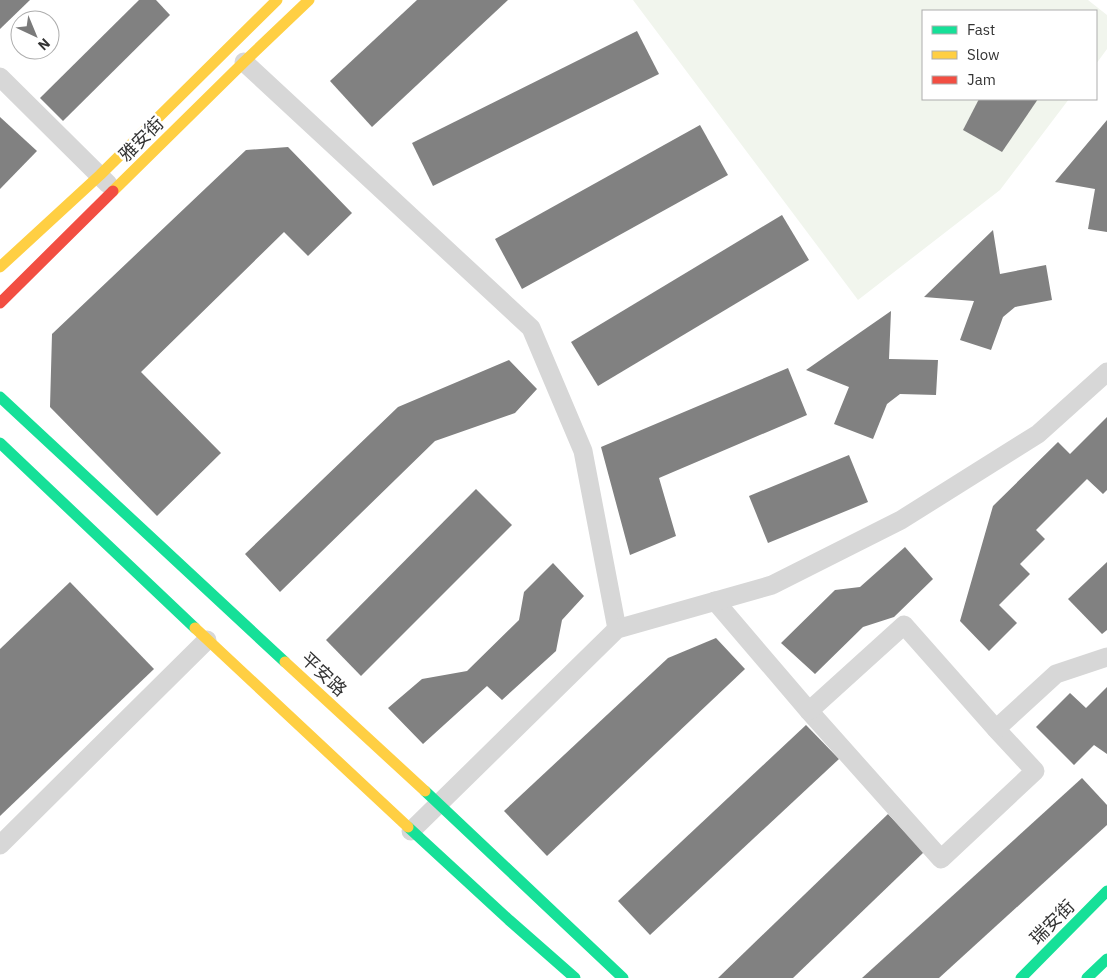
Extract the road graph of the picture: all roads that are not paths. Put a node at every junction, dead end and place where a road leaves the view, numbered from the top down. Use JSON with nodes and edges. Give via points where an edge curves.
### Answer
{"nodes":[{"id":1,"x":277,"y":0,"type":"edge"},
{"id":2,"x":308,"y":0,"type":"edge"},
{"id":3,"x":244,"y":62,"type":"junction"},
{"id":4,"x":0,"y":77,"type":"edge"},
{"id":5,"x":100,"y":176,"type":"junction"},
{"id":6,"x":114,"y":190,"type":"junction"},
{"id":7,"x":0,"y":267,"type":"edge"},
{"id":8,"x":0,"y":303,"type":"edge"},
{"id":9,"x":1106,"y":376,"type":"edge"},
{"id":10,"x":0,"y":397,"type":"edge"},
{"id":11,"x":0,"y":443,"type":"edge"},
{"id":12,"x":715,"y":601,"type":"junction"},
{"id":13,"x":617,"y":629,"type":"junction"},
{"id":14,"x":207,"y":640,"type":"junction"},
{"id":15,"x":1107,"y":657,"type":"edge"},
{"id":16,"x":809,"y":711,"type":"junction"},
{"id":17,"x":996,"y":729,"type":"junction"},
{"id":18,"x":438,"y":804,"type":"junction"},
{"id":19,"x":411,"y":831,"type":"junction"},
{"id":20,"x":0,"y":845,"type":"edge"},
{"id":21,"x":1107,"y":891,"type":"edge"},
{"id":22,"x":1107,"y":959,"type":"edge"},
{"id":23,"x":575,"y":978,"type":"edge"},
{"id":24,"x":623,"y":978,"type":"edge"},
{"id":25,"x":1021,"y":978,"type":"edge"},
{"id":26,"x":1088,"y":978,"type":"edge"}],
"edges":[{"from":1,"to":5,"type":"main road","name":"雅安街"},
{"from":2,"to":3,"type":"main road","name":"雅安街"},
{"from":3,"to":6,"type":"main road","name":"雅安街"},
{"from":3,"to":13,"type":"street","via":[[530,328],[583,451]]},
{"from":4,"to":5,"type":"street"},
{"from":5,"to":6,"type":"street"},
{"from":5,"to":7,"type":"main road","name":"雅安街"},
{"from":6,"to":8,"type":"main road","name":"雅安街"},
{"from":9,"to":12,"type":"street","via":[[1038,434],[901,520],[772,585]]},
{"from":10,"to":18,"type":"main road","name":"平安路"},
{"from":11,"to":14,"type":"main road"},
{"from":12,"to":13,"type":"street"},
{"from":12,"to":16,"type":"street"},
{"from":13,"to":18,"type":"street"},
{"from":14,"to":19,"type":"main road"},
{"from":14,"to":20,"type":"street"},
{"from":15,"to":17,"type":"street","via":[[1056,674]]},
{"from":16,"to":17,"type":"street","via":[[904,625]]},
{"from":16,"to":17,"type":"street","via":[[941,859],[1035,771]]},
{"from":18,"to":19,"type":"street"},
{"from":18,"to":24,"type":"main road","name":"平安路"},
{"from":19,"to":23,"type":"main road"},
{"from":21,"to":25,"type":"main road","name":"瑞安街"},
{"from":22,"to":26,"type":"main road"}]}
